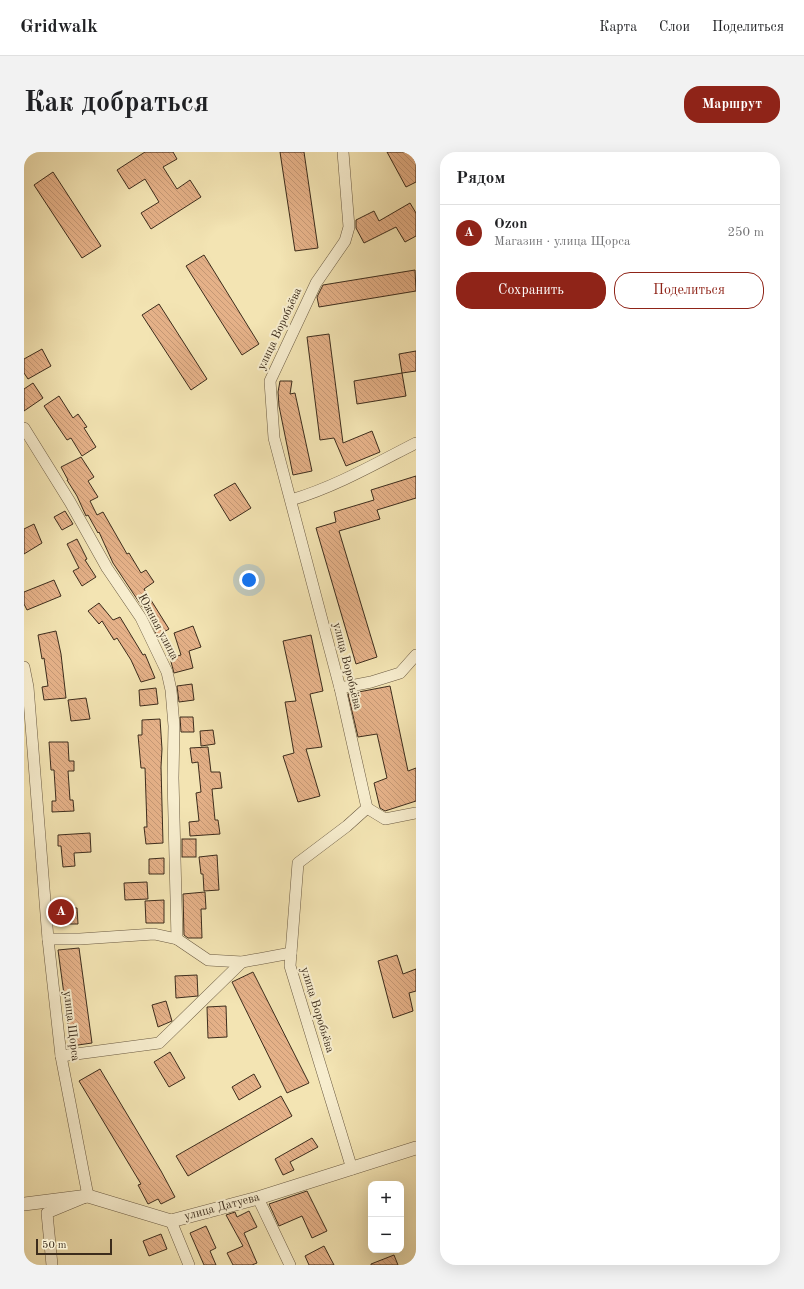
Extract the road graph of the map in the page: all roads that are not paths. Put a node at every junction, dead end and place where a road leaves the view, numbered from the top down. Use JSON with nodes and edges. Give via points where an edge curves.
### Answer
{"nodes":[{"id":1,"x":343,"y":152,"type":"edge"},
{"id":2,"x":24,"y":428,"type":"edge"},
{"id":3,"x":416,"y":443,"type":"edge"},
{"id":4,"x":290,"y":500,"type":"junction"},
{"id":5,"x":416,"y":655,"type":"edge"},
{"id":6,"x":24,"y":667,"type":"edge"},
{"id":7,"x":340,"y":688,"type":"junction"},
{"id":8,"x":367,"y":808,"type":"junction"},
{"id":9,"x":416,"y":813,"type":"edge"},
{"id":10,"x":48,"y":939,"type":"junction"},
{"id":11,"x":177,"y":939,"type":"junction"},
{"id":12,"x":291,"y":953,"type":"junction"},
{"id":13,"x":242,"y":962,"type":"junction"},
{"id":14,"x":61,"y":1056,"type":"junction"},
{"id":15,"x":416,"y":1148,"type":"edge"},
{"id":16,"x":352,"y":1169,"type":"junction"},
{"id":17,"x":88,"y":1196,"type":"junction"},
{"id":18,"x":258,"y":1198,"type":"junction"},
{"id":19,"x":24,"y":1204,"type":"edge"},
{"id":20,"x":171,"y":1221,"type":"junction"},
{"id":21,"x":52,"y":1265,"type":"edge"},
{"id":22,"x":189,"y":1265,"type":"edge"},
{"id":23,"x":290,"y":1265,"type":"edge"}],
"edges":[{"from":1,"to":4,"type":"street","name":"улица Воробьёва","via":[[349,227],[345,241],[316,283],[270,381],[274,438]]},
{"from":2,"to":11,"type":"street","name":"Южная улица","via":[[107,568],[141,618],[167,672],[174,726],[172,778]]},
{"from":3,"to":4,"type":"street","via":[[318,492]]},
{"from":4,"to":7,"type":"street","name":"улица Воробьёва"},
{"from":5,"to":7,"type":"street","via":[[400,673]]},
{"from":6,"to":10,"type":"street","name":"улица Щорса","via":[[28,687]]},
{"from":7,"to":8,"type":"street","name":"улица Воробьёва"},
{"from":8,"to":9,"type":"street","via":[[385,819]]},
{"from":8,"to":12,"type":"street","name":"улица Воробьёва","via":[[298,863]]},
{"from":10,"to":11,"type":"street","via":[[154,934]]},
{"from":10,"to":14,"type":"street","name":"улица Щорса"},
{"from":11,"to":13,"type":"street","via":[[208,960]]},
{"from":12,"to":13,"type":"street"},
{"from":12,"to":16,"type":"street","name":"улица Воробьёва","via":[[290,966]]},
{"from":13,"to":14,"type":"street","via":[[159,1043]]},
{"from":14,"to":17,"type":"street","name":"улица Щорса"},
{"from":15,"to":16,"type":"street","name":"улица Датуева"},
{"from":16,"to":18,"type":"street","name":"улица Датуева"},
{"from":17,"to":19,"type":"street","name":"улица Датуева"},
{"from":17,"to":20,"type":"street","name":"улица Датуева"},
{"from":17,"to":21,"type":"street","via":[[47,1213]]},
{"from":18,"to":20,"type":"street","name":"улица Датуева"},
{"from":18,"to":23,"type":"street"},
{"from":20,"to":22,"type":"street"}]}
